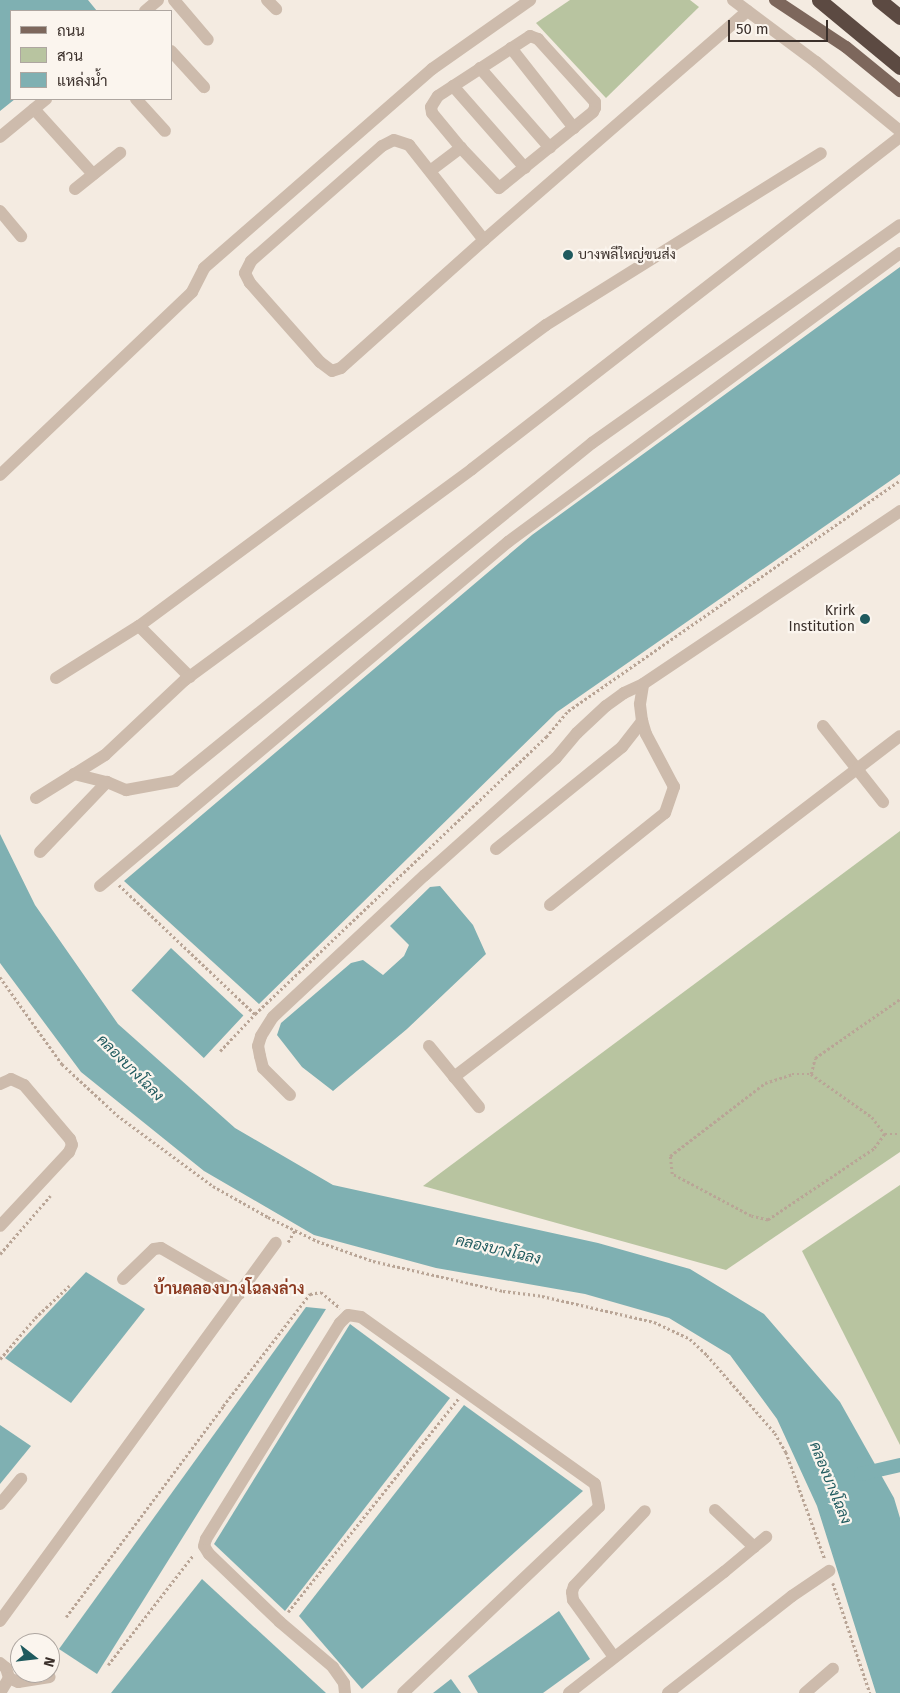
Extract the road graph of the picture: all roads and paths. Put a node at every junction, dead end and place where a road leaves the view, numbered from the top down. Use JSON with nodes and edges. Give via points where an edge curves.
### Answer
{"nodes":[{"id":1,"x":158,"y":0,"type":"edge"},
{"id":2,"x":174,"y":0,"type":"edge"},
{"id":3,"x":530,"y":0,"type":"edge"},
{"id":4,"x":732,"y":0,"type":"edge"},
{"id":5,"x":775,"y":0,"type":"edge"},
{"id":6,"x":791,"y":0,"type":"edge"},
{"id":7,"x":819,"y":0,"type":"edge"},
{"id":8,"x":879,"y":0,"type":"edge"},
{"id":9,"x":146,"y":10,"type":"edge"},
{"id":10,"x":747,"y":11,"type":"junction"},
{"id":11,"x":900,"y":17,"type":"edge"},
{"id":12,"x":208,"y":40,"type":"dead end"},
{"id":13,"x":846,"y":47,"type":"junction"},
{"id":14,"x":511,"y":48,"type":"junction"},
{"id":15,"x":172,"y":52,"type":"edge"},
{"id":16,"x":900,"y":67,"type":"edge"},
{"id":17,"x":480,"y":68,"type":"junction"},
{"id":18,"x":453,"y":86,"type":"junction"},
{"id":19,"x":204,"y":87,"type":"dead end"},
{"id":20,"x":900,"y":91,"type":"edge"},
{"id":21,"x":45,"y":100,"type":"edge"},
{"id":22,"x":137,"y":100,"type":"edge"},
{"id":23,"x":34,"y":109,"type":"junction"},
{"id":24,"x":574,"y":128,"type":"junction"},
{"id":25,"x":165,"y":131,"type":"dead end"},
{"id":26,"x":900,"y":131,"type":"edge"},
{"id":27,"x":0,"y":137,"type":"edge"},
{"id":28,"x":900,"y":137,"type":"edge"},
{"id":29,"x":461,"y":148,"type":"junction"},
{"id":30,"x":550,"y":148,"type":"junction"},
{"id":31,"x":120,"y":153,"type":"dead end"},
{"id":32,"x":822,"y":153,"type":"dead end"},
{"id":33,"x":525,"y":168,"type":"junction"},
{"id":34,"x":430,"y":171,"type":"junction"},
{"id":35,"x":93,"y":174,"type":"junction"},
{"id":36,"x":75,"y":189,"type":"dead end"},
{"id":37,"x":0,"y":211,"type":"edge"},
{"id":38,"x":900,"y":225,"type":"edge"},
{"id":39,"x":21,"y":236,"type":"dead end"},
{"id":40,"x":484,"y":240,"type":"junction"},
{"id":41,"x":900,"y":253,"type":"edge"},
{"id":42,"x":0,"y":475,"type":"edge"},
{"id":43,"x":900,"y":480,"type":"edge"},
{"id":44,"x":900,"y":511,"type":"edge"},
{"id":45,"x":139,"y":626,"type":"junction"},
{"id":46,"x":190,"y":676,"type":"junction"},
{"id":47,"x":56,"y":678,"type":"dead end"},
{"id":48,"x":643,"y":684,"type":"junction"},
{"id":49,"x":642,"y":721,"type":"junction"},
{"id":50,"x":823,"y":726,"type":"dead end"},
{"id":51,"x":900,"y":736,"type":"edge"},
{"id":52,"x":856,"y":768,"type":"junction"},
{"id":53,"x":74,"y":774,"type":"junction"},
{"id":54,"x":107,"y":782,"type":"junction"},
{"id":55,"x":36,"y":798,"type":"dead end"},
{"id":56,"x":883,"y":802,"type":"dead end"},
{"id":57,"x":496,"y":849,"type":"dead end"},
{"id":58,"x":40,"y":852,"type":"dead end"},
{"id":59,"x":100,"y":886,"type":"dead end"},
{"id":60,"x":119,"y":886,"type":"dead end"},
{"id":61,"x":550,"y":905,"type":"dead end"},
{"id":62,"x":0,"y":977,"type":"edge"},
{"id":63,"x":900,"y":999,"type":"edge"},
{"id":64,"x":255,"y":1014,"type":"junction"},
{"id":65,"x":429,"y":1046,"type":"dead end"},
{"id":66,"x":220,"y":1051,"type":"dead end"},
{"id":67,"x":811,"y":1074,"type":"junction"},
{"id":68,"x":454,"y":1077,"type":"junction"},
{"id":69,"x":0,"y":1084,"type":"edge"},
{"id":70,"x":290,"y":1095,"type":"dead end"},
{"id":71,"x":479,"y":1106,"type":"dead end"},
{"id":72,"x":885,"y":1134,"type":"junction"},
{"id":73,"x":900,"y":1134,"type":"edge"},
{"id":74,"x":50,"y":1196,"type":"dead end"},
{"id":75,"x":0,"y":1226,"type":"edge"},
{"id":76,"x":276,"y":1243,"type":"dead end"},
{"id":77,"x":0,"y":1254,"type":"edge"},
{"id":78,"x":123,"y":1279,"type":"dead end"},
{"id":79,"x":69,"y":1286,"type":"dead end"},
{"id":80,"x":240,"y":1294,"type":"junction"},
{"id":81,"x":348,"y":1315,"type":"junction"},
{"id":82,"x":0,"y":1359,"type":"edge"},
{"id":83,"x":465,"y":1390,"type":"junction"},
{"id":84,"x":21,"y":1480,"type":"dead end"},
{"id":85,"x":0,"y":1504,"type":"edge"},
{"id":86,"x":714,"y":1510,"type":"dead end"},
{"id":87,"x":645,"y":1511,"type":"dead end"},
{"id":88,"x":766,"y":1536,"type":"dead end"},
{"id":89,"x":206,"y":1539,"type":"junction"},
{"id":90,"x":754,"y":1547,"type":"junction"},
{"id":91,"x":826,"y":1573,"type":"junction"},
{"id":92,"x":66,"y":1617,"type":"dead end"},
{"id":93,"x":0,"y":1621,"type":"edge"},
{"id":94,"x":280,"y":1622,"type":"junction"},
{"id":95,"x":614,"y":1657,"type":"junction"},
{"id":96,"x":0,"y":1663,"type":"edge"},
{"id":97,"x":108,"y":1665,"type":"dead end"},
{"id":98,"x":833,"y":1669,"type":"dead end"},
{"id":99,"x":9,"y":1678,"type":"joint"},
{"id":100,"x":0,"y":1693,"type":"edge"},
{"id":101,"x":345,"y":1693,"type":"edge"},
{"id":102,"x":402,"y":1693,"type":"edge"},
{"id":103,"x":569,"y":1693,"type":"edge"},
{"id":104,"x":668,"y":1693,"type":"edge"},
{"id":105,"x":805,"y":1693,"type":"edge"},
{"id":106,"x":870,"y":1693,"type":"edge"}],
"edges":[{"from":1,"to":9,"type":"street"},
{"from":2,"to":12,"type":"street"},
{"from":3,"to":42,"type":"street","via":[[432,69],[204,268],[192,292]]},
{"from":4,"to":10,"type":"street"},
{"from":5,"to":13,"type":"main road"},
{"from":6,"to":13,"type":"main road"},
{"from":7,"to":16,"type":"highway"},
{"from":8,"to":11,"type":"highway"},
{"from":10,"to":26,"type":"street"},
{"from":10,"to":40,"type":"street"},
{"from":13,"to":20,"type":"main road"},
{"from":14,"to":17,"type":"street"},
{"from":14,"to":24,"type":"street"},
{"from":14,"to":24,"type":"street","via":[[530,36],[538,39],[595,102],[593,112]]},
{"from":15,"to":19,"type":"street"},
{"from":17,"to":18,"type":"street"},
{"from":17,"to":30,"type":"street"},
{"from":18,"to":29,"type":"street","via":[[438,96],[431,107],[432,113]]},
{"from":18,"to":33,"type":"street"},
{"from":21,"to":23,"type":"street"},
{"from":22,"to":25,"type":"street"},
{"from":23,"to":27,"type":"street"},
{"from":23,"to":35,"type":"street"},
{"from":24,"to":30,"type":"street"},
{"from":28,"to":46,"type":"street","via":[[472,469]]},
{"from":29,"to":33,"type":"street","via":[[499,188]]},
{"from":29,"to":34,"type":"street"},
{"from":30,"to":33,"type":"street"},
{"from":31,"to":35,"type":"street"},
{"from":32,"to":45,"type":"street","via":[[546,324]]},
{"from":34,"to":40,"type":"street"},
{"from":34,"to":40,"type":"street","via":[[409,145],[394,140],[382,146],[251,261],[245,273],[250,282],[320,362],[332,371],[342,368]]},
{"from":35,"to":36,"type":"street"},
{"from":37,"to":39,"type":"street"},
{"from":38,"to":54,"type":"street","via":[[592,443],[175,782],[126,790]]},
{"from":41,"to":59,"type":"street","via":[[508,542]]},
{"from":43,"to":64,"type":"path","via":[[568,711],[546,737]]},
{"from":44,"to":48,"type":"street"},
{"from":45,"to":46,"type":"street"},
{"from":45,"to":47,"type":"street"},
{"from":46,"to":53,"type":"street","via":[[105,755]]},
{"from":48,"to":49,"type":"street"},
{"from":48,"to":70,"type":"street","via":[[606,706],[556,758],[273,1016],[261,1036],[260,1056],[264,1068]]},
{"from":49,"to":57,"type":"street","via":[[622,747]]},
{"from":49,"to":61,"type":"street","via":[[674,788],[665,813]]},
{"from":50,"to":52,"type":"street"},
{"from":51,"to":52,"type":"street"},
{"from":52,"to":56,"type":"street"},
{"from":52,"to":68,"type":"street"},
{"from":53,"to":54,"type":"street"},
{"from":53,"to":55,"type":"street"},
{"from":54,"to":58,"type":"street"},
{"from":60,"to":64,"type":"path"},
{"from":62,"to":91,"type":"path","via":[[62,1064],[117,1114],[213,1186],[268,1217],[317,1241],[373,1260],[654,1322],[690,1340],[775,1433],[786,1452]]},
{"from":63,"to":67,"type":"path","via":[[815,1058]]},
{"from":64,"to":66,"type":"path"},
{"from":65,"to":68,"type":"street"},
{"from":67,"to":72,"type":"path","via":[[872,1117]]},
{"from":67,"to":72,"type":"path","via":[[792,1074],[765,1083],[670,1156],[672,1174],[751,1216],[768,1220],[874,1149]]},
{"from":68,"to":71,"type":"street"},
{"from":69,"to":75,"type":"street","via":[[12,1079],[24,1085],[72,1145]]},
{"from":72,"to":73,"type":"path"},
{"from":74,"to":77,"type":"path"},
{"from":76,"to":80,"type":"street"},
{"from":78,"to":80,"type":"street","via":[[154,1249],[160,1248]]},
{"from":79,"to":82,"type":"path","via":[[35,1318]]},
{"from":80,"to":93,"type":"street"},
{"from":81,"to":83,"type":"street","via":[[361,1317]]},
{"from":81,"to":89,"type":"street"},
{"from":81,"to":92,"type":"path","via":[[321,1292],[310,1294]]},
{"from":83,"to":94,"type":"path"},
{"from":83,"to":102,"type":"street","via":[[595,1484],[599,1507]]},
{"from":84,"to":85,"type":"street"},
{"from":86,"to":90,"type":"street"},
{"from":87,"to":95,"type":"street","via":[[574,1586],[572,1592],[573,1600]]},
{"from":88,"to":90,"type":"street"},
{"from":89,"to":94,"type":"street","via":[[204,1546],[209,1554]]},
{"from":89,"to":97,"type":"path"},
{"from":90,"to":95,"type":"street"},
{"from":91,"to":104,"type":"street"},
{"from":91,"to":106,"type":"path"},
{"from":94,"to":101,"type":"street","via":[[333,1667],[344,1683]]},
{"from":95,"to":103,"type":"street"},
{"from":96,"to":99,"type":"street","via":[[6,1668]]},
{"from":98,"to":105,"type":"street"},
{"from":99,"to":100,"type":"street"}]}
